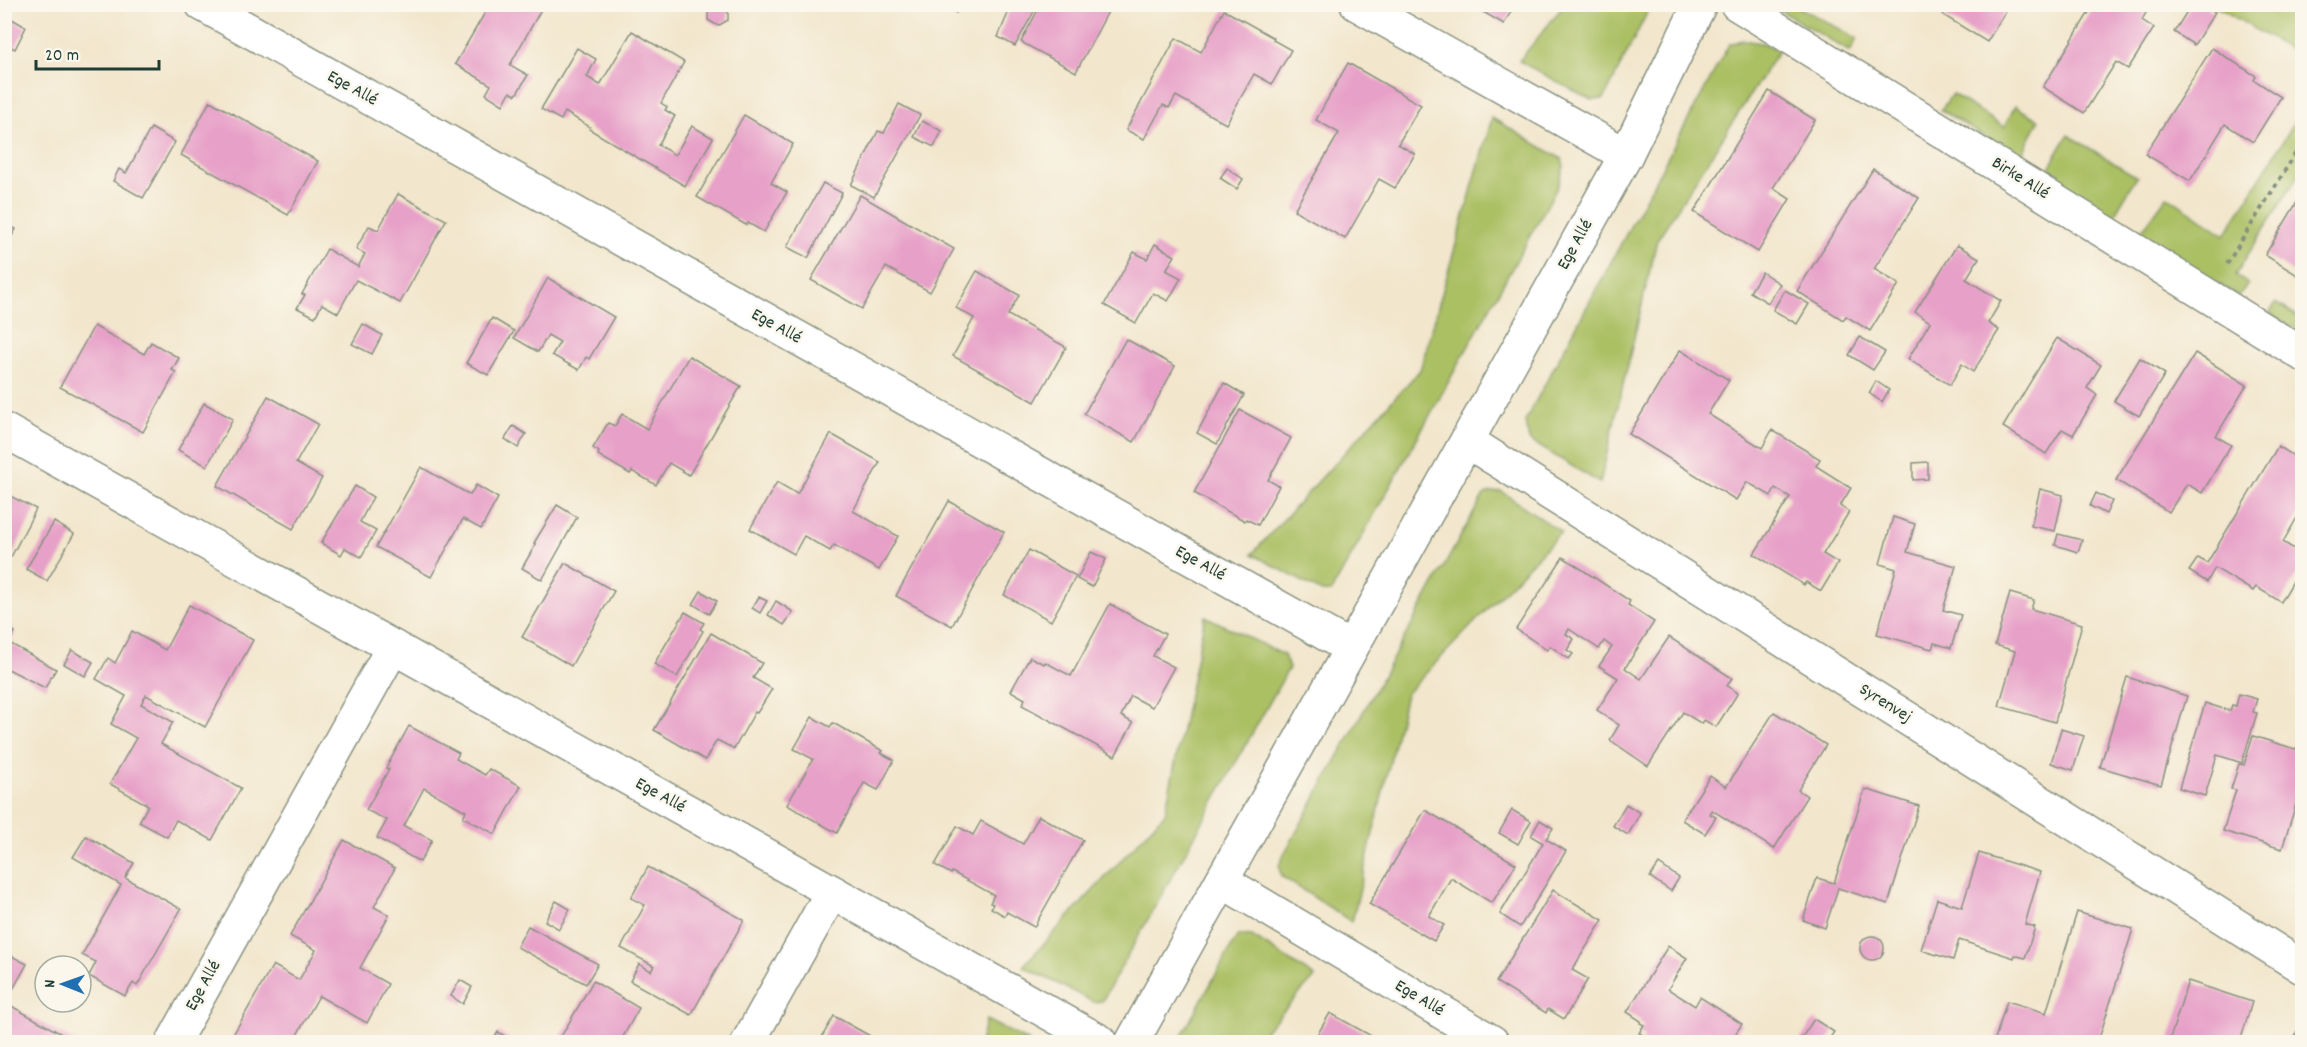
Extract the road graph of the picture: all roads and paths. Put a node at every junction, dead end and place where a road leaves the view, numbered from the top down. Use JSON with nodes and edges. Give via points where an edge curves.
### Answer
{"nodes":[{"id":1,"x":202,"y":4,"type":"edge"},
{"id":2,"x":1357,"y":4,"type":"edge"},
{"id":3,"x":1700,"y":4,"type":"edge"},
{"id":4,"x":1737,"y":4,"type":"edge"},
{"id":5,"x":2302,"y":143,"type":"edge"},
{"id":6,"x":1626,"y":155,"type":"junction"},
{"id":7,"x":2207,"y":295,"type":"junction"},
{"id":8,"x":2302,"y":354,"type":"edge"},
{"id":9,"x":4,"y":430,"type":"edge"},
{"id":10,"x":1467,"y":441,"type":"junction"},
{"id":11,"x":393,"y":647,"type":"junction"},
{"id":12,"x":1351,"y":648,"type":"junction"},
{"id":13,"x":1222,"y":881,"type":"junction"},
{"id":14,"x":832,"y":892,"type":"junction"},
{"id":15,"x":2302,"y":967,"type":"edge"},
{"id":16,"x":173,"y":1042,"type":"edge"},
{"id":17,"x":748,"y":1042,"type":"edge"},
{"id":18,"x":1101,"y":1042,"type":"edge"},
{"id":19,"x":1131,"y":1042,"type":"edge"},
{"id":20,"x":1492,"y":1042,"type":"edge"}],
"edges":[{"from":1,"to":12,"type":"street","name":"Ege Allé"},
{"from":2,"to":6,"type":"street"},
{"from":3,"to":6,"type":"street","name":"Ege Allé"},
{"from":4,"to":7,"type":"street","name":"Birke Allé"},
{"from":5,"to":7,"type":"path"},
{"from":6,"to":10,"type":"street","name":"Ege Allé"},
{"from":7,"to":8,"type":"street","name":"Birke Allé"},
{"from":9,"to":11,"type":"street","name":"Ege Allé"},
{"from":10,"to":12,"type":"street","name":"Ege Allé"},
{"from":10,"to":15,"type":"street","name":"Syrenvej"},
{"from":11,"to":14,"type":"street","name":"Ege Allé"},
{"from":11,"to":16,"type":"street","name":"Ege Allé"},
{"from":12,"to":13,"type":"street","name":"Ege Allé"},
{"from":13,"to":19,"type":"street","name":"Ege Allé"},
{"from":13,"to":20,"type":"street","name":"Ege Allé"},
{"from":14,"to":17,"type":"street"},
{"from":14,"to":18,"type":"street","name":"Ege Allé"}]}
